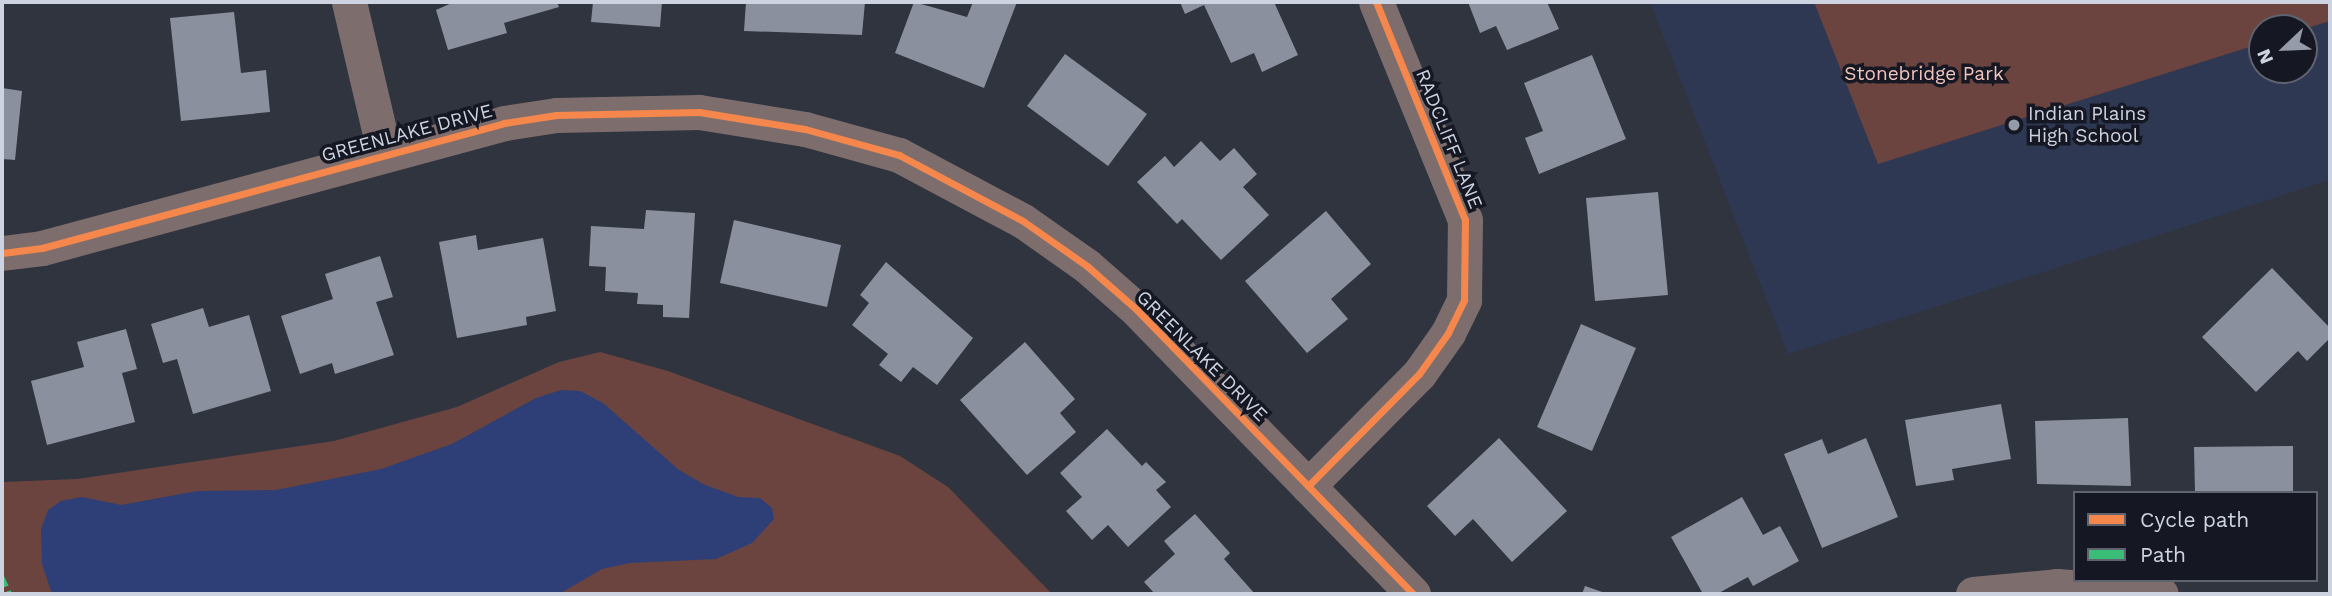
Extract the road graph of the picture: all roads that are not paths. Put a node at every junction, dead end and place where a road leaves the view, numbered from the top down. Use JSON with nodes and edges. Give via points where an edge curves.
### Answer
{"nodes":[{"id":1,"x":349,"y":2,"type":"edge"},
{"id":2,"x":1376,"y":2,"type":"edge"},
{"id":3,"x":385,"y":155,"type":"junction"},
{"id":4,"x":2,"y":253,"type":"edge"},
{"id":5,"x":1308,"y":486,"type":"junction"},
{"id":6,"x":1413,"y":594,"type":"edge"},
{"id":7,"x":1973,"y":594,"type":"edge"},
{"id":8,"x":2161,"y":594,"type":"edge"}],
"edges":[{"from":1,"to":3,"type":"street"},
{"from":2,"to":5,"type":"street","name":"RADCLIFF LANE","via":[[1465,220],[1464,300],[1419,374]]},
{"from":3,"to":4,"type":"street","name":"GREENLAKE DRIVE","via":[[42,248]]},
{"from":3,"to":5,"type":"street","name":"GREENLAKE DRIVE","via":[[504,123],[583,112],[654,110],[752,118],[899,155],[1023,221],[1087,266],[1137,310]]},
{"from":5,"to":6,"type":"street","name":"GREENLAKE DRIVE"},
{"from":7,"to":8,"type":"street","via":[[2057,586]]}]}
